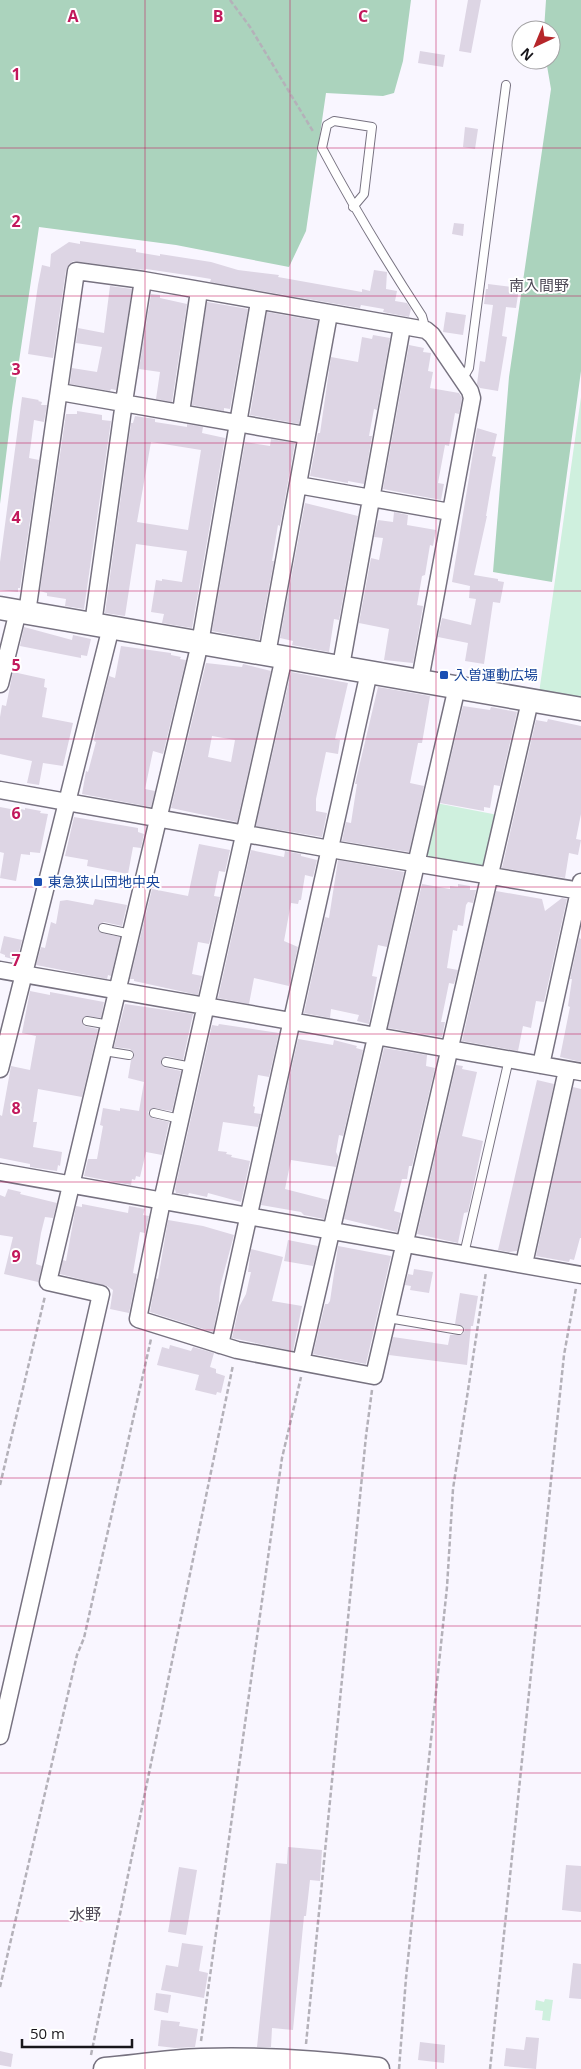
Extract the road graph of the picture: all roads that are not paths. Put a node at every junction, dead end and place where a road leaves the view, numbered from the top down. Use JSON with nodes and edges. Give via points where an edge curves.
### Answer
{"nodes":[{"id":1,"x":506,"y":85,"type":"dead end"},
{"id":2,"x":353,"y":207,"type":"junction"},
{"id":3,"x":143,"y":280,"type":"junction"},
{"id":4,"x":199,"y":291,"type":"junction"},
{"id":5,"x":259,"y":302,"type":"junction"},
{"id":6,"x":328,"y":314,"type":"junction"},
{"id":7,"x":402,"y":327,"type":"junction"},
{"id":8,"x":426,"y":330,"type":"junction"},
{"id":9,"x":462,"y":380,"type":"junction"},
{"id":10,"x":60,"y":392,"type":"junction"},
{"id":11,"x":124,"y":402,"type":"junction"},
{"id":12,"x":181,"y":412,"type":"junction"},
{"id":13,"x":238,"y":423,"type":"junction"},
{"id":14,"x":305,"y":436,"type":"junction"},
{"id":15,"x":298,"y":485,"type":"junction"},
{"id":16,"x":372,"y":498,"type":"junction"},
{"id":17,"x":450,"y":512,"type":"junction"},
{"id":18,"x":15,"y":611,"type":"edge"},
{"id":19,"x":102,"y":626,"type":"junction"},
{"id":20,"x":200,"y":643,"type":"junction"},
{"id":21,"x":275,"y":656,"type":"junction"},
{"id":22,"x":341,"y":666,"type":"junction"},
{"id":23,"x":369,"y":672,"type":"junction"},
{"id":24,"x":420,"y":680,"type":"junction"},
{"id":25,"x":0,"y":684,"type":"edge"},
{"id":26,"x":457,"y":687,"type":"junction"},
{"id":27,"x":530,"y":701,"type":"junction"},
{"id":28,"x":581,"y":710,"type":"edge"},
{"id":29,"x":0,"y":790,"type":"edge"},
{"id":30,"x":67,"y":801,"type":"junction"},
{"id":31,"x":158,"y":817,"type":"junction"},
{"id":32,"x":244,"y":834,"type":"junction"},
{"id":33,"x":330,"y":849,"type":"junction"},
{"id":34,"x":416,"y":864,"type":"junction"},
{"id":35,"x":489,"y":876,"type":"junction"},
{"id":36,"x":580,"y":888,"type":"edge"},
{"id":37,"x":103,"y":928,"type":"dead end"},
{"id":38,"x":131,"y":934,"type":"junction"},
{"id":39,"x":0,"y":970,"type":"edge"},
{"id":40,"x":23,"y":974,"type":"junction"},
{"id":41,"x":118,"y":992,"type":"junction"},
{"id":42,"x":205,"y":1008,"type":"junction"},
{"id":43,"x":87,"y":1021,"type":"dead end"},
{"id":44,"x":292,"y":1021,"type":"junction"},
{"id":45,"x":110,"y":1025,"type":"junction"},
{"id":46,"x":376,"y":1036,"type":"junction"},
{"id":47,"x":450,"y":1049,"type":"junction"},
{"id":48,"x":104,"y":1051,"type":"junction"},
{"id":49,"x":129,"y":1056,"type":"dead end"},
{"id":50,"x":509,"y":1059,"type":"junction"},
{"id":51,"x":166,"y":1062,"type":"dead end"},
{"id":52,"x":541,"y":1065,"type":"junction"},
{"id":53,"x":192,"y":1067,"type":"junction"},
{"id":54,"x":0,"y":1069,"type":"edge"},
{"id":55,"x":574,"y":1071,"type":"edge"},
{"id":56,"x":154,"y":1113,"type":"dead end"},
{"id":57,"x":180,"y":1119,"type":"junction"},
{"id":58,"x":0,"y":1172,"type":"edge"},
{"id":59,"x":72,"y":1185,"type":"junction"},
{"id":60,"x":162,"y":1200,"type":"junction"},
{"id":61,"x":249,"y":1216,"type":"junction"},
{"id":62,"x":331,"y":1230,"type":"junction"},
{"id":63,"x":405,"y":1244,"type":"junction"},
{"id":64,"x":464,"y":1254,"type":"junction"},
{"id":65,"x":524,"y":1264,"type":"junction"},
{"id":66,"x":580,"y":1273,"type":"edge"},
{"id":67,"x":388,"y":1318,"type":"junction"},
{"id":68,"x":459,"y":1330,"type":"dead end"},
{"id":69,"x":220,"y":1345,"type":"junction"},
{"id":70,"x":302,"y":1362,"type":"junction"},
{"id":71,"x":0,"y":1736,"type":"edge"},
{"id":72,"x":197,"y":2063,"type":"edge"},
{"id":73,"x":98,"y":2064,"type":"edge"},
{"id":74,"x":302,"y":2064,"type":"edge"},
{"id":75,"x":378,"y":2069,"type":"edge"}],
"edges":[{"from":1,"to":9,"type":"lane","via":[[470,368]]},
{"from":2,"to":2,"type":"lane","via":[[322,148],[327,125],[334,121],[372,127],[364,194]]},
{"from":2,"to":8,"type":"lane","via":[[422,316]]},
{"from":3,"to":4,"type":"street"},
{"from":3,"to":10,"type":"street","via":[[76,271]]},
{"from":3,"to":11,"type":"street"},
{"from":4,"to":5,"type":"street"},
{"from":4,"to":12,"type":"street"},
{"from":5,"to":6,"type":"street"},
{"from":5,"to":13,"type":"street"},
{"from":6,"to":7,"type":"street"},
{"from":6,"to":14,"type":"street"},
{"from":7,"to":8,"type":"street"},
{"from":7,"to":16,"type":"street"},
{"from":8,"to":9,"type":"street"},
{"from":9,"to":17,"type":"street","via":[[472,398]]},
{"from":10,"to":11,"type":"street"},
{"from":10,"to":18,"type":"street"},
{"from":11,"to":12,"type":"street"},
{"from":11,"to":19,"type":"street"},
{"from":12,"to":13,"type":"street"},
{"from":13,"to":14,"type":"street"},
{"from":13,"to":20,"type":"street"},
{"from":14,"to":15,"type":"street"},
{"from":15,"to":16,"type":"street"},
{"from":15,"to":21,"type":"street"},
{"from":16,"to":17,"type":"street"},
{"from":16,"to":22,"type":"street"},
{"from":17,"to":24,"type":"street"},
{"from":18,"to":19,"type":"street"},
{"from":18,"to":25,"type":"street"},
{"from":19,"to":20,"type":"street"},
{"from":19,"to":30,"type":"street"},
{"from":20,"to":21,"type":"street"},
{"from":20,"to":31,"type":"street"},
{"from":21,"to":22,"type":"street"},
{"from":21,"to":32,"type":"street"},
{"from":22,"to":23,"type":"street"},
{"from":23,"to":24,"type":"street"},
{"from":23,"to":33,"type":"street"},
{"from":24,"to":26,"type":"street"},
{"from":26,"to":27,"type":"street"},
{"from":26,"to":34,"type":"street"},
{"from":27,"to":28,"type":"street"},
{"from":27,"to":35,"type":"street"},
{"from":29,"to":30,"type":"street"},
{"from":30,"to":31,"type":"street"},
{"from":30,"to":40,"type":"street"},
{"from":31,"to":32,"type":"street"},
{"from":31,"to":38,"type":"street"},
{"from":32,"to":33,"type":"street"},
{"from":32,"to":42,"type":"street"},
{"from":33,"to":34,"type":"street"},
{"from":33,"to":44,"type":"street"},
{"from":34,"to":35,"type":"street"},
{"from":34,"to":46,"type":"street"},
{"from":35,"to":36,"type":"street"},
{"from":35,"to":47,"type":"street"},
{"from":36,"to":52,"type":"street"},
{"from":37,"to":38,"type":"lane"},
{"from":38,"to":41,"type":"street"},
{"from":39,"to":40,"type":"street"},
{"from":40,"to":41,"type":"street"},
{"from":40,"to":54,"type":"street"},
{"from":41,"to":42,"type":"street"},
{"from":41,"to":45,"type":"street"},
{"from":42,"to":44,"type":"street"},
{"from":42,"to":53,"type":"street"},
{"from":43,"to":45,"type":"lane"},
{"from":44,"to":46,"type":"street"},
{"from":44,"to":61,"type":"street"},
{"from":45,"to":48,"type":"street"},
{"from":46,"to":47,"type":"street"},
{"from":46,"to":62,"type":"street"},
{"from":47,"to":50,"type":"street"},
{"from":47,"to":63,"type":"street"},
{"from":48,"to":49,"type":"lane"},
{"from":48,"to":59,"type":"street"},
{"from":50,"to":52,"type":"street"},
{"from":50,"to":64,"type":"lane"},
{"from":51,"to":53,"type":"lane"},
{"from":52,"to":55,"type":"street"},
{"from":53,"to":57,"type":"street"},
{"from":55,"to":65,"type":"street"},
{"from":56,"to":57,"type":"lane"},
{"from":57,"to":60,"type":"street"},
{"from":58,"to":59,"type":"street"},
{"from":59,"to":60,"type":"street"},
{"from":59,"to":71,"type":"street","via":[[48,1282],[101,1294]]},
{"from":60,"to":61,"type":"street"},
{"from":60,"to":69,"type":"street","via":[[138,1317],[140,1321],[154,1326]]},
{"from":61,"to":62,"type":"street"},
{"from":61,"to":69,"type":"street"},
{"from":62,"to":63,"type":"street"},
{"from":62,"to":70,"type":"street"},
{"from":63,"to":64,"type":"street"},
{"from":63,"to":67,"type":"street"},
{"from":64,"to":65,"type":"street"},
{"from":65,"to":66,"type":"street"},
{"from":67,"to":68,"type":"lane"},
{"from":67,"to":70,"type":"street","via":[[374,1376]]},
{"from":69,"to":70,"type":"street"},
{"from":72,"to":73,"type":"street"},
{"from":72,"to":74,"type":"street"},
{"from":74,"to":75,"type":"street"}]}
